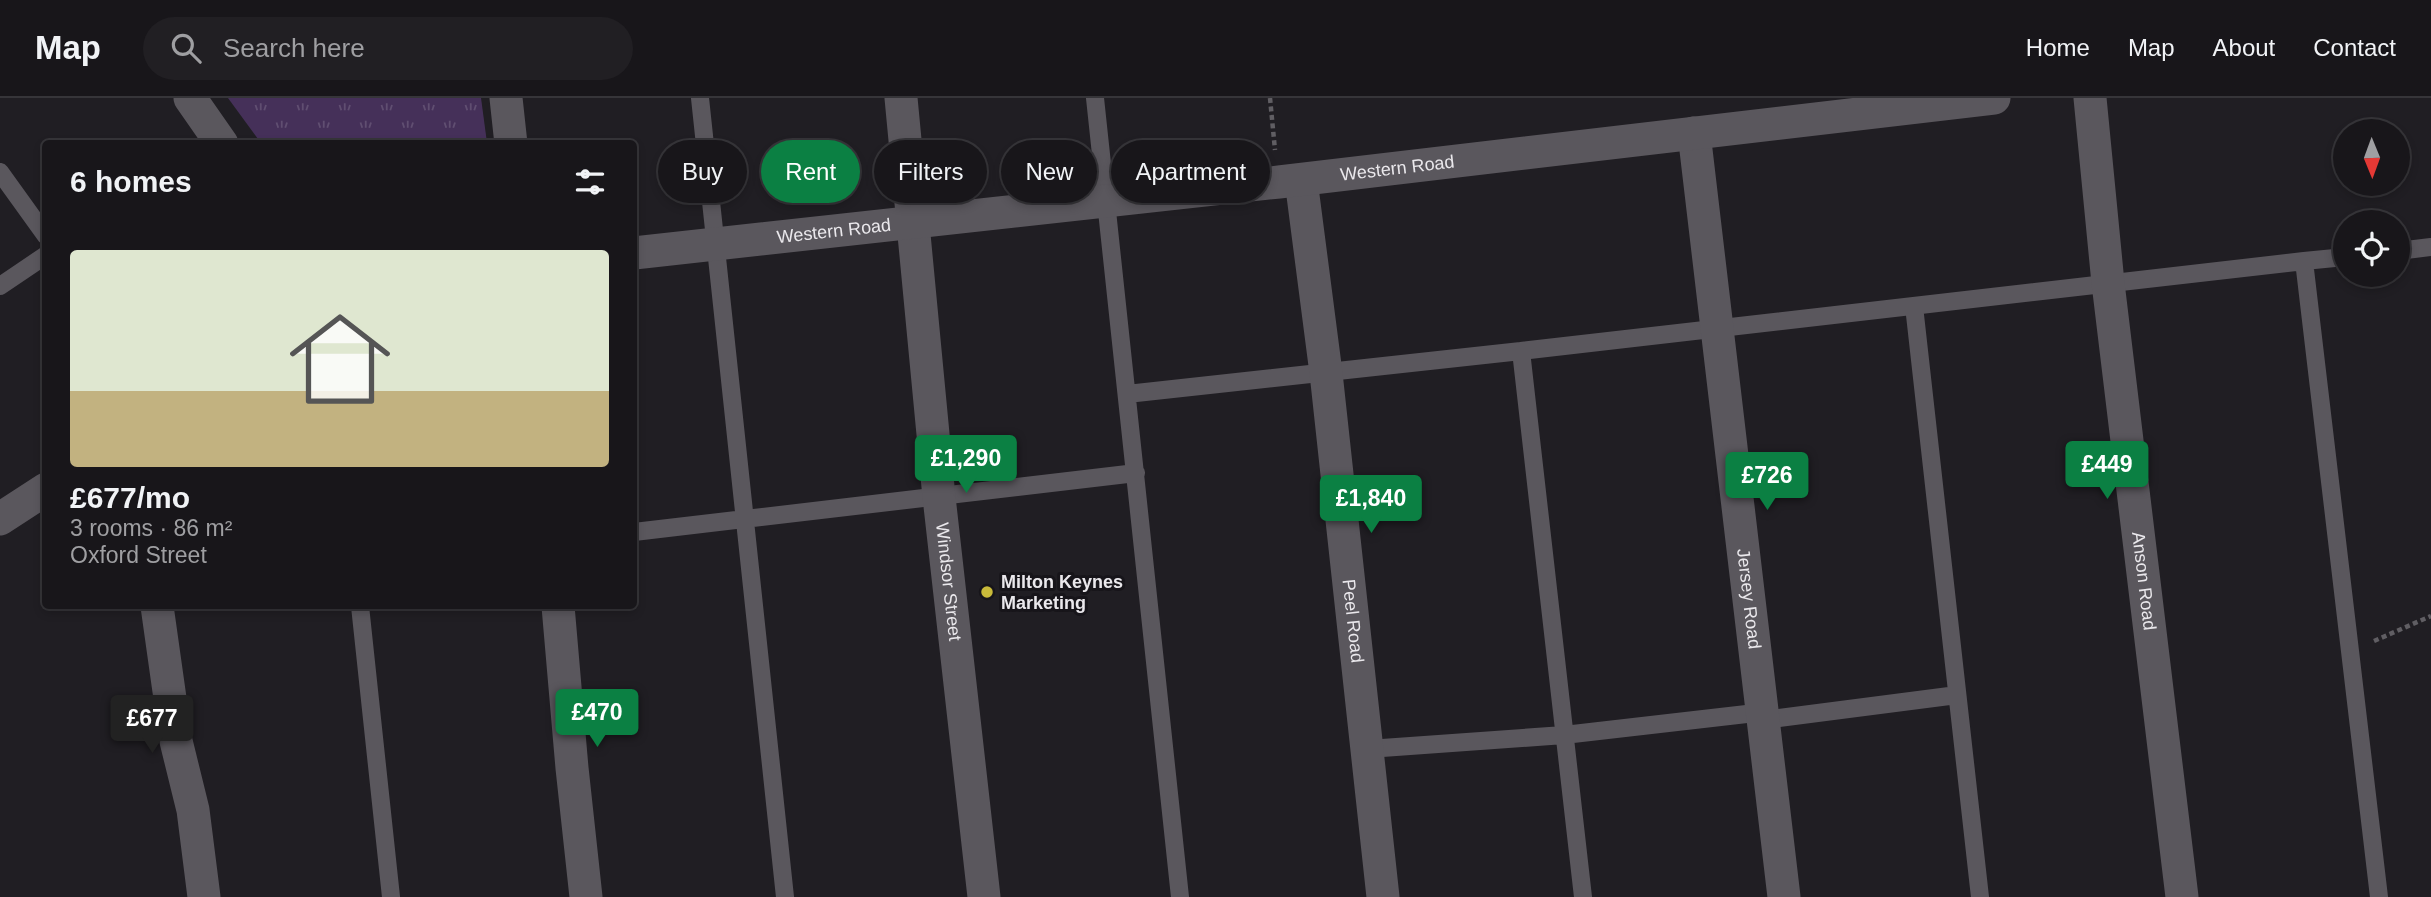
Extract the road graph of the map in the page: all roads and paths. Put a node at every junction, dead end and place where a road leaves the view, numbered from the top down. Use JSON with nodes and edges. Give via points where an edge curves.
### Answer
{"nodes":[{"id":1,"x":190,"y":98,"type":"edge"},
{"id":2,"x":506,"y":98,"type":"edge"},
{"id":3,"x":701,"y":98,"type":"edge"},
{"id":4,"x":901,"y":98,"type":"edge"},
{"id":5,"x":1095,"y":98,"type":"edge"},
{"id":6,"x":1269,"y":98,"type":"edge"},
{"id":7,"x":1994,"y":98,"type":"edge"},
{"id":8,"x":2090,"y":98,"type":"edge"},
{"id":9,"x":1694,"y":133,"type":"junction"},
{"id":10,"x":219,"y":140,"type":"edge"},
{"id":11,"x":511,"y":140,"type":"edge"},
{"id":12,"x":0,"y":172,"type":"edge"},
{"id":13,"x":1290,"y":181,"type":"junction"},
{"id":14,"x":1106,"y":201,"type":"junction"},
{"id":15,"x":914,"y":222,"type":"junction"},
{"id":16,"x":42,"y":230,"type":"edge"},
{"id":17,"x":715,"y":243,"type":"junction"},
{"id":18,"x":2431,"y":247,"type":"edge"},
{"id":19,"x":2410,"y":250,"type":"edge"},
{"id":20,"x":637,"y":253,"type":"edge"},
{"id":21,"x":42,"y":258,"type":"edge"},
{"id":22,"x":2333,"y":258,"type":"edge"},
{"id":23,"x":2304,"y":261,"type":"junction"},
{"id":24,"x":2108,"y":283,"type":"junction"},
{"id":25,"x":0,"y":286,"type":"edge"},
{"id":26,"x":1914,"y":306,"type":"junction"},
{"id":27,"x":1718,"y":328,"type":"junction"},
{"id":28,"x":1521,"y":351,"type":"junction"},
{"id":29,"x":1326,"y":373,"type":"junction"},
{"id":30,"x":1127,"y":394,"type":"junction"},
{"id":31,"x":1136,"y":473,"type":"junction"},
{"id":32,"x":42,"y":492,"type":"edge"},
{"id":33,"x":939,"y":497,"type":"junction"},
{"id":34,"x":0,"y":519,"type":"edge"},
{"id":35,"x":745,"y":519,"type":"junction"},
{"id":36,"x":637,"y":532,"type":"edge"},
{"id":37,"x":157,"y":609,"type":"edge"},
{"id":38,"x":360,"y":609,"type":"edge"},
{"id":39,"x":558,"y":609,"type":"edge"},
{"id":40,"x":2431,"y":616,"type":"edge"},
{"id":41,"x":2351,"y":651,"type":"junction"},
{"id":42,"x":1957,"y":695,"type":"junction"},
{"id":43,"x":1764,"y":716,"type":"junction"},
{"id":44,"x":1564,"y":735,"type":"junction"},
{"id":45,"x":1368,"y":749,"type":"junction"},
{"id":46,"x":204,"y":897,"type":"edge"},
{"id":47,"x":391,"y":897,"type":"edge"},
{"id":48,"x":586,"y":897,"type":"edge"},
{"id":49,"x":785,"y":897,"type":"edge"},
{"id":50,"x":984,"y":897,"type":"edge"},
{"id":51,"x":1180,"y":897,"type":"edge"},
{"id":52,"x":1383,"y":897,"type":"edge"},
{"id":53,"x":1583,"y":897,"type":"edge"},
{"id":54,"x":1784,"y":897,"type":"edge"},
{"id":55,"x":1980,"y":897,"type":"edge"},
{"id":56,"x":2182,"y":897,"type":"edge"},
{"id":57,"x":2379,"y":897,"type":"edge"}],
"edges":[{"from":1,"to":10,"type":"street"},
{"from":2,"to":11,"type":"street"},
{"from":3,"to":17,"type":"lane"},
{"from":4,"to":15,"type":"street","name":"Windsor Street"},
{"from":5,"to":14,"type":"lane"},
{"from":6,"to":13,"type":"path"},
{"from":7,"to":9,"type":"street","name":"Western Road"},
{"from":8,"to":24,"type":"street","name":"Anson Road"},
{"from":9,"to":13,"type":"street","name":"Western Road"},
{"from":9,"to":27,"type":"street","name":"Jersey Road"},
{"from":12,"to":16,"type":"lane"},
{"from":13,"to":14,"type":"street","name":"Western Road"},
{"from":13,"to":29,"type":"street","name":"Peel Road"},
{"from":14,"to":15,"type":"street","name":"Western Road"},
{"from":14,"to":30,"type":"lane"},
{"from":15,"to":17,"type":"street","name":"Western Road"},
{"from":15,"to":33,"type":"street","name":"Windsor Street"},
{"from":17,"to":20,"type":"street","name":"Western Road"},
{"from":17,"to":35,"type":"lane"},
{"from":18,"to":19,"type":"lane"},
{"from":21,"to":25,"type":"lane"},
{"from":22,"to":23,"type":"lane"},
{"from":23,"to":24,"type":"lane"},
{"from":23,"to":41,"type":"lane"},
{"from":24,"to":26,"type":"lane"},
{"from":24,"to":56,"type":"street","name":"Anson Road"},
{"from":26,"to":27,"type":"lane"},
{"from":26,"to":42,"type":"lane"},
{"from":27,"to":28,"type":"lane"},
{"from":27,"to":43,"type":"street","name":"Jersey Road"},
{"from":28,"to":29,"type":"lane"},
{"from":28,"to":44,"type":"lane"},
{"from":29,"to":30,"type":"lane"},
{"from":29,"to":45,"type":"street","name":"Peel Road"},
{"from":30,"to":31,"type":"lane"},
{"from":31,"to":33,"type":"lane"},
{"from":31,"to":51,"type":"lane"},
{"from":32,"to":34,"type":"street"},
{"from":33,"to":35,"type":"lane"},
{"from":33,"to":50,"type":"street","name":"Windsor Street"},
{"from":35,"to":36,"type":"lane"},
{"from":35,"to":49,"type":"lane"},
{"from":37,"to":46,"type":"street"},
{"from":38,"to":47,"type":"lane"},
{"from":39,"to":48,"type":"street"},
{"from":40,"to":41,"type":"path"},
{"from":41,"to":57,"type":"lane"},
{"from":42,"to":43,"type":"lane"},
{"from":42,"to":55,"type":"lane"},
{"from":43,"to":44,"type":"lane"},
{"from":43,"to":54,"type":"street","name":"Jersey Road"},
{"from":44,"to":45,"type":"lane"},
{"from":44,"to":53,"type":"lane"},
{"from":45,"to":52,"type":"street","name":"Peel Road"}]}
